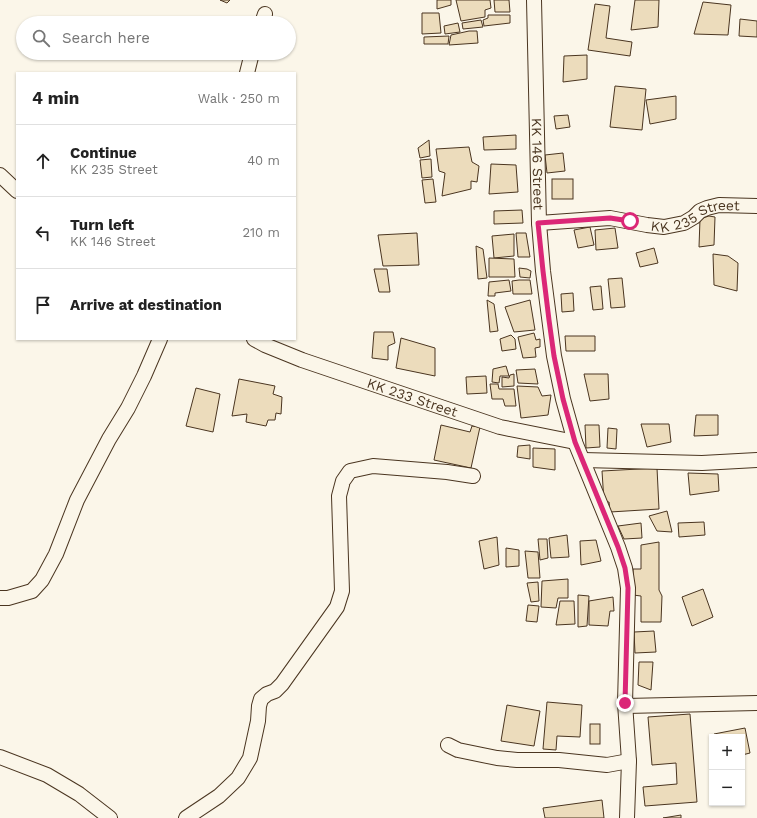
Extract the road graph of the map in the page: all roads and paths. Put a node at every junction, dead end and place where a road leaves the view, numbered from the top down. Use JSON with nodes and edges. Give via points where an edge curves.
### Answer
{"nodes":[{"id":1,"x":534,"y":0,"type":"edge"},
{"id":2,"x":250,"y":60,"type":"edge"},
{"id":3,"x":247,"y":72,"type":"edge"},
{"id":4,"x":0,"y":175,"type":"edge"},
{"id":5,"x":16,"y":190,"type":"edge"},
{"id":6,"x":757,"y":206,"type":"edge"},
{"id":7,"x":538,"y":223,"type":"junction"},
{"id":8,"x":160,"y":340,"type":"edge"},
{"id":9,"x":256,"y":340,"type":"edge"},
{"id":10,"x":575,"y":442,"type":"junction"},
{"id":11,"x":583,"y":460,"type":"junction"},
{"id":12,"x":757,"y":460,"type":"edge"},
{"id":13,"x":473,"y":476,"type":"dead end"},
{"id":14,"x":0,"y":598,"type":"edge"},
{"id":15,"x":757,"y":703,"type":"edge"},
{"id":16,"x":626,"y":706,"type":"junction"},
{"id":17,"x":448,"y":745,"type":"dead end"},
{"id":18,"x":0,"y":757,"type":"edge"},
{"id":19,"x":629,"y":760,"type":"junction"},
{"id":20,"x":110,"y":818,"type":"edge"},
{"id":21,"x":186,"y":818,"type":"edge"},
{"id":22,"x":627,"y":818,"type":"edge"}],
"edges":[{"from":1,"to":7,"type":"street","name":"KK 146 Street"},
{"from":2,"to":3,"type":"street"},
{"from":4,"to":5,"type":"street"},
{"from":6,"to":7,"type":"street","name":"KK 235 Street","via":[[707,208],[684,223],[664,227],[610,218]]},
{"from":7,"to":10,"type":"street","name":"KK 146 Street","via":[[554,356]]},
{"from":8,"to":14,"type":"street","via":[[128,408],[77,500],[56,554],[42,580],[32,591]]},
{"from":9,"to":10,"type":"street","name":"KK 233 Street","via":[[302,360],[500,427]]},
{"from":10,"to":11,"type":"street","name":"KK 146 Street"},
{"from":11,"to":12,"type":"street","via":[[702,463]]},
{"from":11,"to":16,"type":"street","name":"KK 146 Street","via":[[625,568],[628,588]]},
{"from":13,"to":21,"type":"street","via":[[373,466],[350,471],[343,481],[339,496],[342,591],[340,600],[282,684],[262,699],[250,758],[238,778],[219,796]]},
{"from":15,"to":16,"type":"street"},
{"from":16,"to":19,"type":"street","name":"KK 146 Street"},
{"from":17,"to":19,"type":"street","via":[[458,750],[516,760],[559,760],[607,765]]},
{"from":18,"to":20,"type":"street","via":[[47,775],[79,794]]},
{"from":19,"to":22,"type":"street","name":"KK 146 Street"}]}
